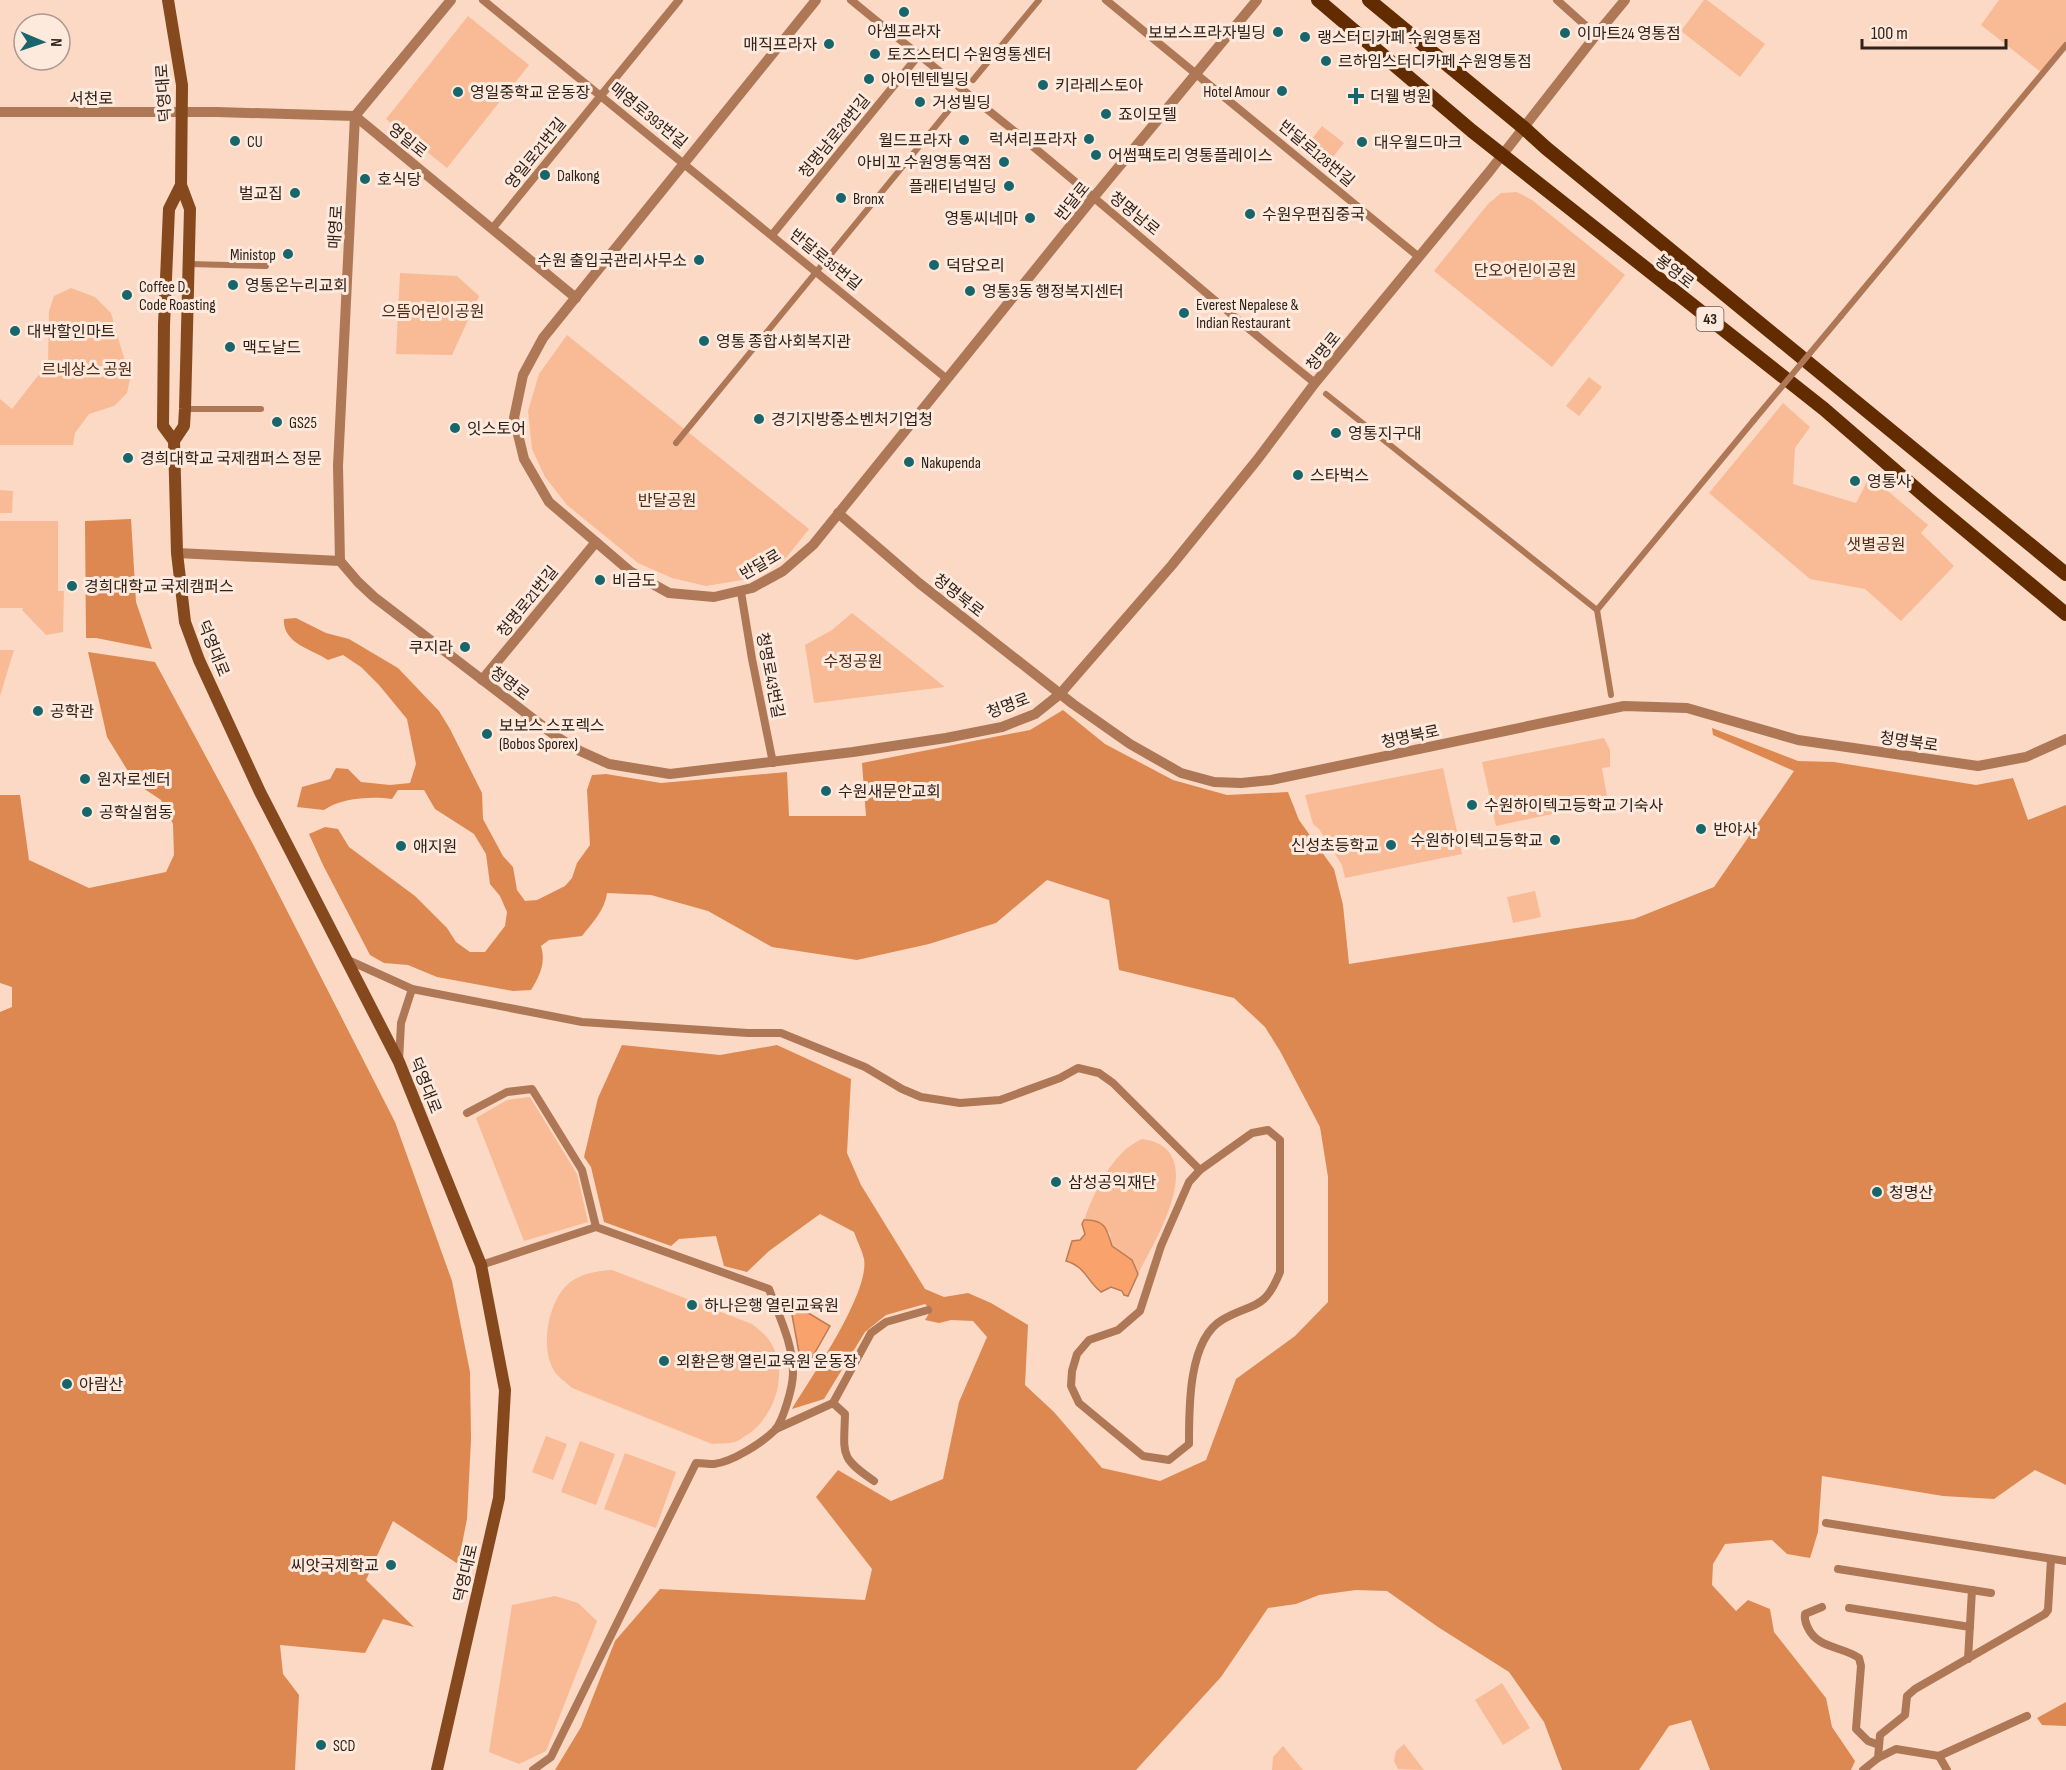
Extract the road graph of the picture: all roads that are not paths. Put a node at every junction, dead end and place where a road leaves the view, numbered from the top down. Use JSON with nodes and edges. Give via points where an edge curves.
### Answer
{"nodes":[{"id":1,"x":168,"y":0,"type":"edge"},
{"id":2,"x":451,"y":0,"type":"edge"},
{"id":3,"x":483,"y":0,"type":"edge"},
{"id":4,"x":679,"y":0,"type":"edge"},
{"id":5,"x":816,"y":0,"type":"edge"},
{"id":6,"x":851,"y":0,"type":"edge"},
{"id":7,"x":1039,"y":0,"type":"edge"},
{"id":8,"x":1106,"y":0,"type":"edge"},
{"id":9,"x":1257,"y":0,"type":"edge"},
{"id":10,"x":1318,"y":0,"type":"edge"},
{"id":11,"x":1369,"y":0,"type":"edge"},
{"id":12,"x":1557,"y":0,"type":"edge"},
{"id":13,"x":1625,"y":0,"type":"edge"},
{"id":14,"x":1596,"y":34,"type":"junction"},
{"id":15,"x":2066,"y":45,"type":"edge"},
{"id":16,"x":918,"y":56,"type":"junction"},
{"id":17,"x":1197,"y":73,"type":"junction"},
{"id":18,"x":973,"y":80,"type":"dead end"},
{"id":19,"x":601,"y":96,"type":"junction"},
{"id":20,"x":953,"y":105,"type":"dead end"},
{"id":21,"x":0,"y":112,"type":"edge"},
{"id":22,"x":182,"y":113,"type":"junction"},
{"id":23,"x":355,"y":116,"type":"junction"},
{"id":24,"x":1524,"y":128,"type":"junction"},
{"id":25,"x":1503,"y":154,"type":"junction"},
{"id":26,"x":685,"y":163,"type":"junction"},
{"id":27,"x":181,"y":185,"type":"junction"},
{"id":28,"x":1094,"y":198,"type":"junction"},
{"id":29,"x":492,"y":229,"type":"junction"},
{"id":30,"x":772,"y":235,"type":"junction"},
{"id":31,"x":1419,"y":257,"type":"junction"},
{"id":32,"x":189,"y":264,"type":"junction"},
{"id":33,"x":266,"y":266,"type":"dead end"},
{"id":34,"x":816,"y":271,"type":"junction"},
{"id":35,"x":576,"y":298,"type":"junction"},
{"id":36,"x":948,"y":379,"type":"junction"},
{"id":37,"x":1315,"y":383,"type":"junction"},
{"id":38,"x":1326,"y":394,"type":"dead end"},
{"id":39,"x":185,"y":408,"type":"junction"},
{"id":40,"x":261,"y":409,"type":"dead end"},
{"id":41,"x":174,"y":441,"type":"junction"},
{"id":42,"x":676,"y":443,"type":"dead end"},
{"id":43,"x":838,"y":513,"type":"junction"},
{"id":44,"x":596,"y":542,"type":"junction"},
{"id":45,"x":177,"y":553,"type":"junction"},
{"id":46,"x":340,"y":561,"type":"junction"},
{"id":47,"x":2066,"y":573,"type":"edge"},
{"id":48,"x":741,"y":592,"type":"junction"},
{"id":49,"x":1596,"y":610,"type":"junction"},
{"id":50,"x":2066,"y":614,"type":"edge"},
{"id":51,"x":482,"y":680,"type":"junction"},
{"id":52,"x":1060,"y":694,"type":"junction"},
{"id":53,"x":1611,"y":695,"type":"dead end"},
{"id":54,"x":2066,"y":739,"type":"edge"},
{"id":55,"x":773,"y":763,"type":"junction"},
{"id":56,"x":348,"y":960,"type":"junction"},
{"id":57,"x":412,"y":989,"type":"junction"},
{"id":58,"x":399,"y":1062,"type":"junction"},
{"id":59,"x":468,"y":1113,"type":"dead end"},
{"id":60,"x":1200,"y":1170,"type":"junction"},
{"id":61,"x":596,"y":1227,"type":"junction"},
{"id":62,"x":481,"y":1265,"type":"junction"},
{"id":63,"x":928,"y":1310,"type":"dead end"},
{"id":64,"x":833,"y":1403,"type":"junction"},
{"id":65,"x":776,"y":1429,"type":"junction"},
{"id":66,"x":874,"y":1481,"type":"dead end"},
{"id":67,"x":1826,"y":1523,"type":"dead end"},
{"id":68,"x":2051,"y":1559,"type":"junction"},
{"id":69,"x":2066,"y":1561,"type":"edge"},
{"id":70,"x":1838,"y":1569,"type":"dead end"},
{"id":71,"x":1972,"y":1590,"type":"junction"},
{"id":72,"x":1991,"y":1593,"type":"dead end"},
{"id":73,"x":1822,"y":1607,"type":"dead end"},
{"id":74,"x":1849,"y":1608,"type":"dead end"},
{"id":75,"x":1970,"y":1627,"type":"junction"},
{"id":76,"x":1968,"y":1659,"type":"junction"},
{"id":77,"x":2027,"y":1716,"type":"dead end"},
{"id":78,"x":1879,"y":1745,"type":"junction"},
{"id":79,"x":1939,"y":1756,"type":"junction"},
{"id":80,"x":1878,"y":1758,"type":"junction"},
{"id":81,"x":437,"y":1770,"type":"edge"},
{"id":82,"x":533,"y":1770,"type":"edge"},
{"id":83,"x":1863,"y":1770,"type":"edge"},
{"id":84,"x":1947,"y":1770,"type":"edge"}],
"edges":[{"from":1,"to":22,"type":"main road","name":"덕영대로","via":[[182,85]]},
{"from":2,"to":23,"type":"street"},
{"from":3,"to":19,"type":"street","name":"매영로393번길"},
{"from":4,"to":19,"type":"street","name":"영일로21번길"},
{"from":5,"to":26,"type":"street","name":"반달로"},
{"from":6,"to":16,"type":"street","name":"청명남로"},
{"from":7,"to":18,"type":"street"},
{"from":8,"to":17,"type":"street","name":"반달로128번길"},
{"from":9,"to":17,"type":"street","name":"반달로"},
{"from":10,"to":25,"type":"main road","name":"봉영로","number":"43"},
{"from":11,"to":24,"type":"main road","name":"봉영로","number":"43"},
{"from":12,"to":14,"type":"street"},
{"from":13,"to":14,"type":"street","name":"청명로"},
{"from":14,"to":24,"type":"street","name":"청명로"},
{"from":15,"to":49,"type":"street","bridge":true},
{"from":16,"to":28,"type":"street","name":"청명남로"},
{"from":16,"to":30,"type":"street","name":"청명남로28번길"},
{"from":17,"to":28,"type":"street","name":"반달로"},
{"from":17,"to":31,"type":"street","name":"반달로128번길"},
{"from":19,"to":26,"type":"street","name":"매영로393번길"},
{"from":19,"to":29,"type":"street","name":"영일로21번길"},
{"from":20,"to":34,"type":"street"},
{"from":21,"to":22,"type":"street","name":"서천로"},
{"from":22,"to":23,"type":"street"},
{"from":22,"to":27,"type":"main road","name":"덕영대로"},
{"from":23,"to":29,"type":"street","name":"영일로"},
{"from":23,"to":46,"type":"street","name":"매영로","via":[[338,466]]},
{"from":24,"to":25,"type":"street","name":"청명로"},
{"from":24,"to":47,"type":"main road","name":"봉영로","number":"43"},
{"from":25,"to":31,"type":"street","name":"청명로"},
{"from":25,"to":50,"type":"main road","name":"봉영로","number":"43","via":[[1824,409]]},
{"from":26,"to":30,"type":"street","name":"반달로35번길"},
{"from":26,"to":35,"type":"street","name":"반달로"},
{"from":27,"to":32,"type":"main road","name":"덕영대로","via":[[190,209]]},
{"from":27,"to":41,"type":"main road","name":"덕영대로","via":[[169,209],[164,325],[163,426]]},
{"from":28,"to":36,"type":"street","name":"반달로"},
{"from":28,"to":37,"type":"street","name":"청명남로"},
{"from":29,"to":35,"type":"street","name":"영일로"},
{"from":30,"to":34,"type":"street","name":"반달로35번길"},
{"from":31,"to":37,"type":"street","name":"청명로"},
{"from":32,"to":33,"type":"street"},
{"from":32,"to":39,"type":"main road","name":"덕영대로"},
{"from":34,"to":36,"type":"street","name":"반달로35번길"},
{"from":34,"to":42,"type":"street"},
{"from":35,"to":44,"type":"street","name":"반달로","via":[[543,338],[523,375],[514,418],[524,459],[549,502]]},
{"from":36,"to":43,"type":"street","name":"반달로"},
{"from":37,"to":52,"type":"street","name":"청명로","via":[[1172,565]]},
{"from":38,"to":49,"type":"street"},
{"from":39,"to":40,"type":"street"},
{"from":39,"to":41,"type":"main road","name":"덕영대로","via":[[184,426]]},
{"from":41,"to":45,"type":"main road","name":"덕영대로"},
{"from":43,"to":48,"type":"street","name":"반달로","via":[[813,545],[783,571]]},
{"from":43,"to":52,"type":"street","name":"청명북로","via":[[919,583]]},
{"from":44,"to":48,"type":"street","name":"반달로","via":[[632,572],[669,593],[714,597]]},
{"from":44,"to":51,"type":"street","name":"청명로21번길"},
{"from":45,"to":46,"type":"street"},
{"from":45,"to":56,"type":"main road","name":"덕영대로","via":[[185,622],[199,660],[260,792]]},
{"from":46,"to":51,"type":"street","name":"청명로","via":[[374,597]]},
{"from":48,"to":55,"type":"street","name":"청명로43번길"},
{"from":49,"to":53,"type":"street"},
{"from":51,"to":55,"type":"street","name":"청명로","via":[[557,737],[609,764],[670,774]]},
{"from":52,"to":54,"type":"street","name":"청명북로","via":[[1130,744],[1180,773],[1214,782],[1282,778],[1624,706],[1688,708],[1798,740],[1978,766],[2026,757]]},
{"from":52,"to":55,"type":"street","name":"청명로","via":[[1035,714],[1002,727]]},
{"from":56,"to":57,"type":"street"},
{"from":56,"to":58,"type":"main road","name":"덕영대로"},
{"from":57,"to":58,"type":"street","via":[[401,1023]]},
{"from":57,"to":60,"type":"street","via":[[582,1022],[781,1033],[865,1067],[921,1097],[946,1102],[1000,1100],[1078,1068],[1099,1073],[1113,1083]]},
{"from":58,"to":62,"type":"main road","name":"덕영대로"},
{"from":59,"to":61,"type":"street","via":[[507,1092],[532,1089],[582,1170]]},
{"from":60,"to":60,"type":"street","via":[[1252,1133],[1268,1130],[1280,1140],[1280,1272],[1264,1301],[1221,1320],[1204,1338],[1191,1392],[1189,1444],[1169,1460],[1143,1456],[1079,1403],[1071,1386],[1072,1371],[1077,1354],[1089,1340],[1118,1330],[1140,1311],[1165,1236],[1189,1182]]},
{"from":61,"to":62,"type":"street"},
{"from":61,"to":65,"type":"street","via":[[769,1289],[789,1341],[793,1375]]},
{"from":62,"to":81,"type":"main road","name":"덕영대로","via":[[505,1390],[499,1498]]},
{"from":63,"to":64,"type":"street","via":[[886,1322],[871,1333]]},
{"from":64,"to":65,"type":"street"},
{"from":64,"to":66,"type":"street","via":[[844,1414],[844,1450],[851,1465]]},
{"from":65,"to":82,"type":"street","via":[[735,1456],[716,1464],[696,1463],[550,1757]]},
{"from":67,"to":68,"type":"street"},
{"from":68,"to":69,"type":"street"},
{"from":68,"to":76,"type":"street","via":[[2045,1614]]},
{"from":70,"to":71,"type":"street"},
{"from":71,"to":72,"type":"street"},
{"from":71,"to":75,"type":"street"},
{"from":73,"to":78,"type":"street","via":[[1804,1614],[1804,1619],[1811,1634],[1825,1645],[1859,1658],[1856,1729]]},
{"from":74,"to":75,"type":"street"},
{"from":75,"to":76,"type":"street"},
{"from":76,"to":78,"type":"street","via":[[1907,1696],[1905,1715],[1880,1735]]},
{"from":77,"to":79,"type":"street"},
{"from":78,"to":80,"type":"street"},
{"from":79,"to":80,"type":"street","via":[[1896,1749]]},
{"from":79,"to":84,"type":"street"},
{"from":80,"to":83,"type":"street"}]}
